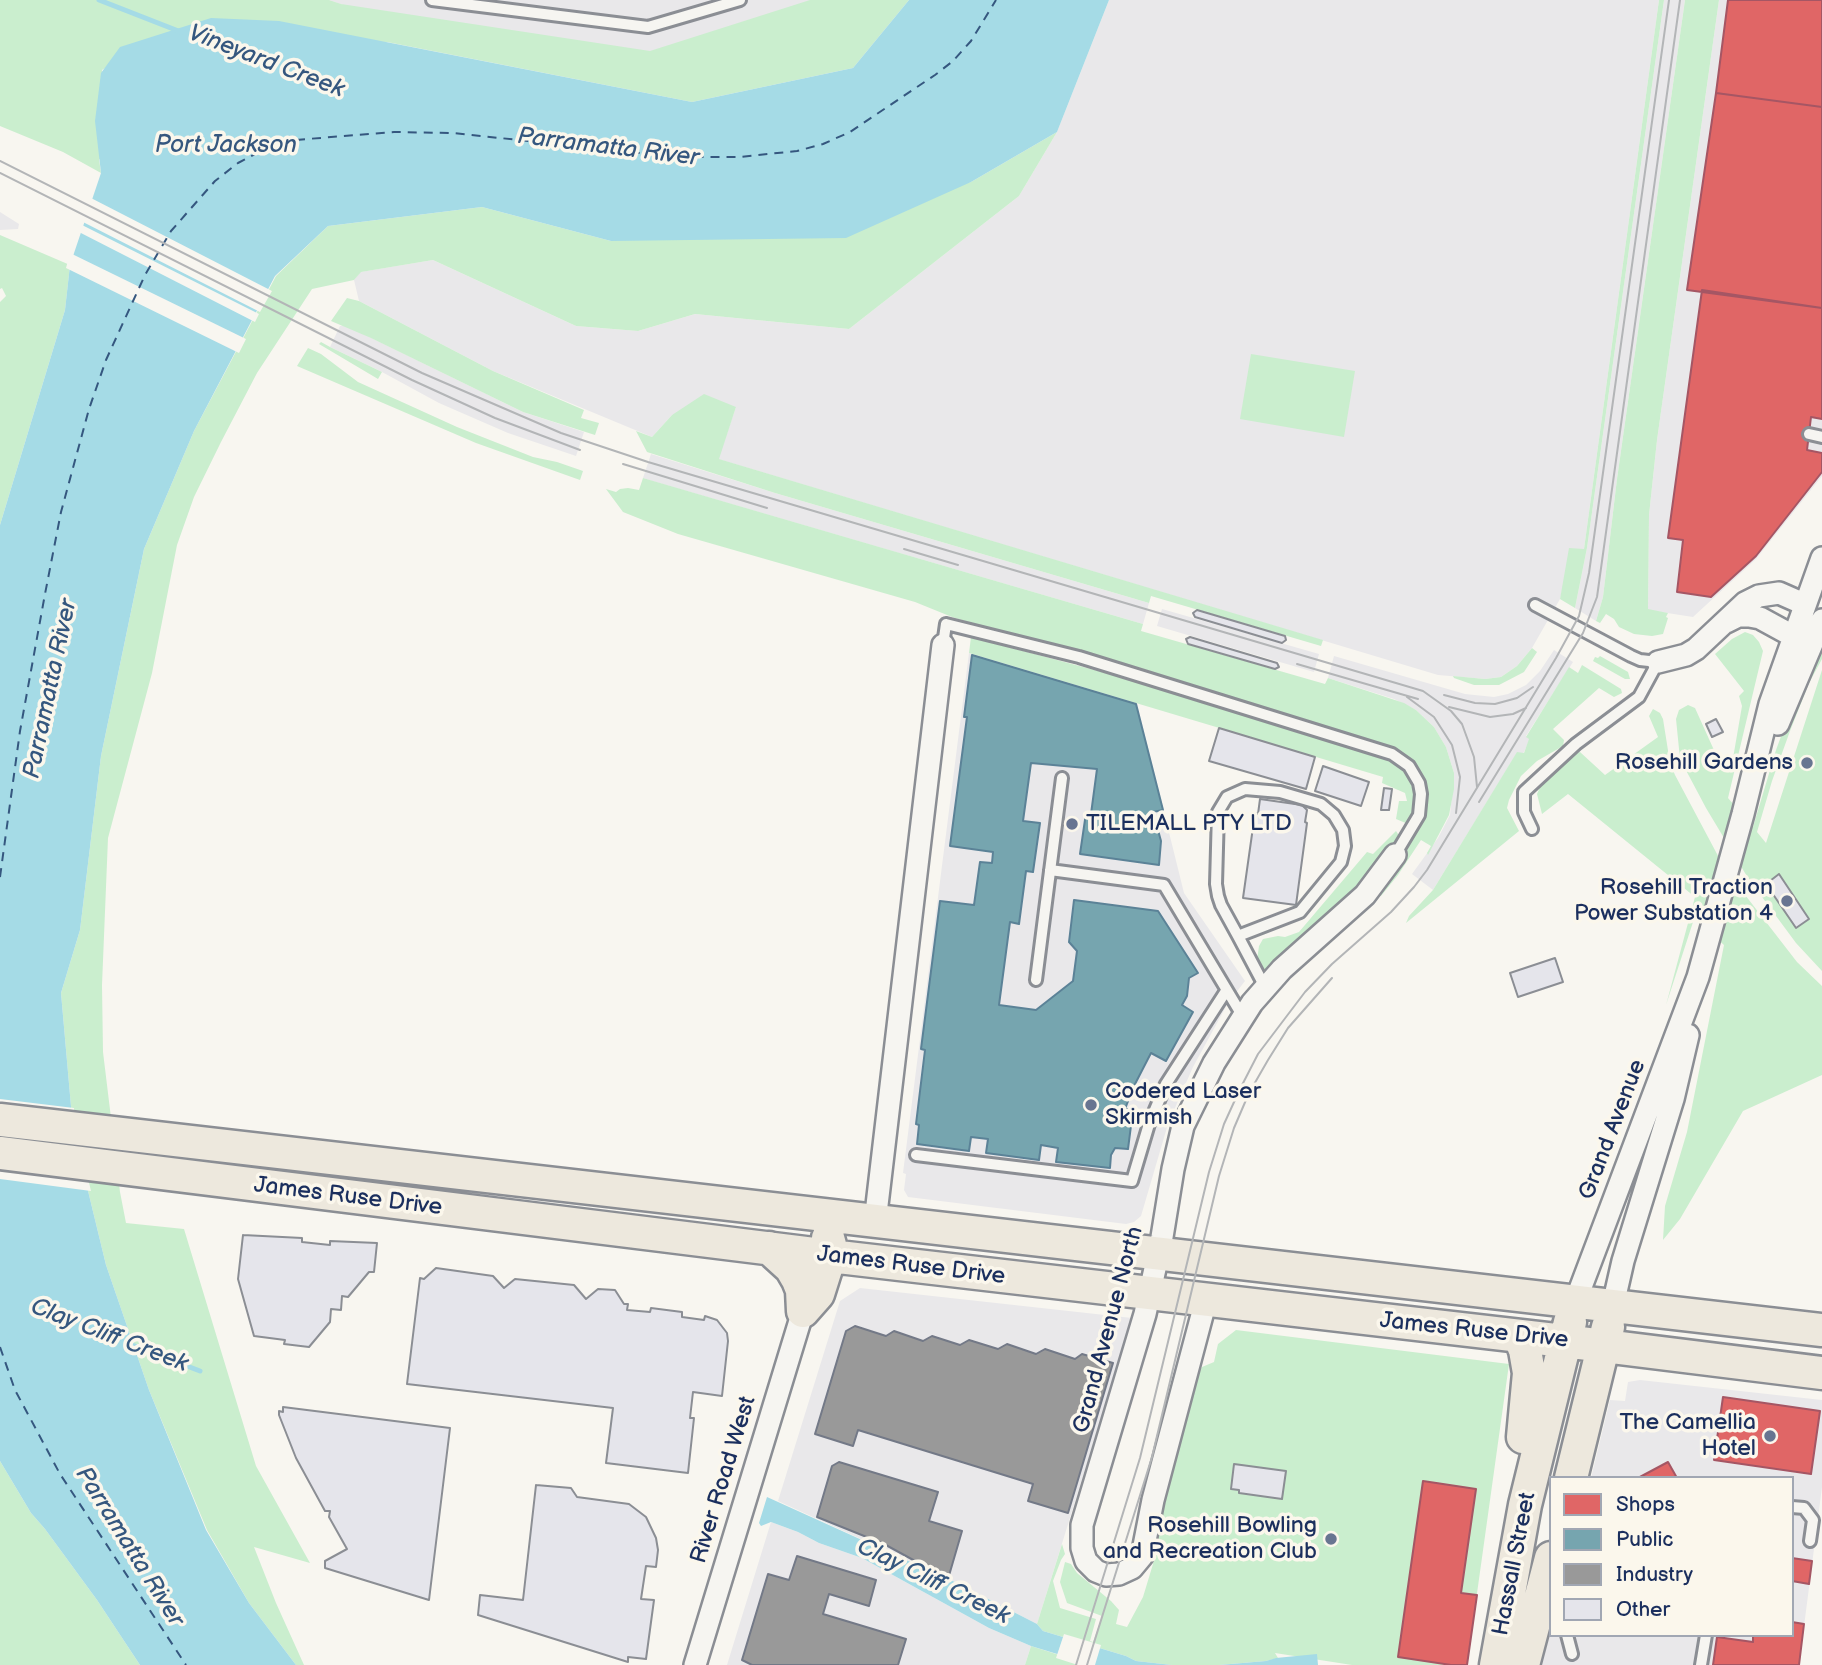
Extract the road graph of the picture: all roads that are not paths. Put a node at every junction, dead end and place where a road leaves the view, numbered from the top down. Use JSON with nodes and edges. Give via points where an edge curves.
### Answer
{"nodes":[{"id":1,"x":432,"y":0,"type":"edge"},
{"id":2,"x":740,"y":0,"type":"edge"},
{"id":3,"x":1809,"y":434,"type":"dead end"},
{"id":4,"x":1822,"y":437,"type":"edge"},
{"id":5,"x":1822,"y":558,"type":"edge"},
{"id":6,"x":1804,"y":604,"type":"junction"},
{"id":7,"x":1535,"y":606,"type":"dead end"},
{"id":8,"x":1724,"y":623,"type":"junction"},
{"id":9,"x":1820,"y":624,"type":"edge"},
{"id":10,"x":944,"y":634,"type":"joint"},
{"id":11,"x":1793,"y":636,"type":"junction"},
{"id":12,"x":1658,"y":662,"type":"junction"},
{"id":13,"x":1062,"y":778,"type":"dead end"},
{"id":14,"x":1743,"y":814,"type":"junction"},
{"id":15,"x":1532,"y":829,"type":"dead end"},
{"id":16,"x":1395,"y":855,"type":"joint"},
{"id":17,"x":1050,"y":870,"type":"junction"},
{"id":18,"x":1238,"y":936,"type":"junction"},
{"id":19,"x":1699,"y":977,"type":"junction"},
{"id":20,"x":1036,"y":980,"type":"dead end"},
{"id":21,"x":1265,"y":987,"type":"junction"},
{"id":22,"x":1226,"y":990,"type":"junction"},
{"id":23,"x":1242,"y":1017,"type":"junction"},
{"id":24,"x":0,"y":1120,"type":"edge"},
{"id":25,"x":0,"y":1153,"type":"edge"},
{"id":26,"x":916,"y":1155,"type":"dead end"},
{"id":27,"x":812,"y":1214,"type":"junction"},
{"id":28,"x":875,"y":1222,"type":"junction"},
{"id":29,"x":769,"y":1248,"type":"junction"},
{"id":30,"x":1159,"y":1254,"type":"junction"},
{"id":31,"x":830,"y":1256,"type":"junction"},
{"id":32,"x":1149,"y":1294,"type":"junction"},
{"id":33,"x":1206,"y":1300,"type":"junction"},
{"id":34,"x":1576,"y":1300,"type":"junction"},
{"id":35,"x":1613,"y":1305,"type":"junction"},
{"id":36,"x":803,"y":1311,"type":"junction"},
{"id":37,"x":1822,"y":1330,"type":"edge"},
{"id":38,"x":1519,"y":1336,"type":"junction"},
{"id":39,"x":1564,"y":1340,"type":"junction"},
{"id":40,"x":1604,"y":1346,"type":"junction"},
{"id":41,"x":1822,"y":1373,"type":"edge"},
{"id":42,"x":1572,"y":1476,"type":"edge"},
{"id":43,"x":1794,"y":1507,"type":"edge"},
{"id":44,"x":1810,"y":1541,"type":"dead end"},
{"id":45,"x":1515,"y":1555,"type":"junction"},
{"id":46,"x":1549,"y":1566,"type":"edge"},
{"id":47,"x":1568,"y":1637,"type":"edge"},
{"id":48,"x":1706,"y":1637,"type":"edge"},
{"id":49,"x":1572,"y":1654,"type":"dead end"},
{"id":50,"x":695,"y":1665,"type":"edge"},
{"id":51,"x":1496,"y":1665,"type":"edge"},
{"id":52,"x":1523,"y":1665,"type":"edge"},
{"id":53,"x":1701,"y":1665,"type":"edge"}],
"edges":[{"from":1,"to":2,"type":"lane","via":[[648,27]]},
{"from":3,"to":4,"type":"lane"},
{"from":5,"to":6,"type":"street","name":"Grand Avenue"},
{"from":6,"to":8,"type":"street","via":[[1779,593],[1759,596]]},
{"from":6,"to":9,"type":"street"},
{"from":6,"to":11,"type":"street","name":"Grand Avenue"},
{"from":7,"to":12,"type":"lane","via":[[1631,656]]},
{"from":8,"to":11,"type":"street","via":[[1738,616],[1755,617]]},
{"from":8,"to":12,"type":"street","via":[[1696,649]]},
{"from":9,"to":11,"type":"street"},
{"from":9,"to":14,"type":"street","name":"Grand Avenue"},
{"from":10,"to":16,"type":"lane","via":[[1079,657],[1392,754],[1415,774],[1421,794],[1419,815]]},
{"from":10,"to":28,"type":"street"},
{"from":11,"to":14,"type":"street","name":"Grand Avenue"},
{"from":12,"to":15,"type":"lane","via":[[1639,697],[1576,744],[1524,792],[1524,812]]},
{"from":13,"to":17,"type":"lane"},
{"from":14,"to":19,"type":"street","name":"Grand Avenue"},
{"from":16,"to":21,"type":"street","name":"Grand Avenue North","via":[[1365,895]]},
{"from":17,"to":20,"type":"lane"},
{"from":17,"to":22,"type":"lane","via":[[1164,886]]},
{"from":18,"to":18,"type":"lane","via":[[1221,905],[1216,884],[1221,803],[1245,789],[1280,792],[1328,809],[1345,837],[1336,869],[1300,912]]},
{"from":18,"to":21,"type":"lane"},
{"from":19,"to":34,"type":"street","name":"Grand Avenue"},
{"from":19,"to":35,"type":"street","name":"Grand Avenue","via":[[1681,1070]]},
{"from":21,"to":23,"type":"street","name":"Grand Avenue North"},
{"from":22,"to":23,"type":"lane"},
{"from":22,"to":26,"type":"lane","via":[[1166,1084],[1132,1181]]},
{"from":23,"to":30,"type":"street","name":"Grand Avenue North","via":[[1183,1126]]},
{"from":24,"to":27,"type":"main road","name":"James Ruse Drive"},
{"from":25,"to":29,"type":"main road","name":"James Ruse Drive"},
{"from":27,"to":28,"type":"main road","name":"James Ruse Drive"},
{"from":27,"to":31,"type":"main road","via":[[827,1236]]},
{"from":28,"to":30,"type":"main road","name":"James Ruse Drive"},
{"from":29,"to":31,"type":"main road","name":"James Ruse Drive"},
{"from":29,"to":36,"type":"main road","via":[[798,1280]]},
{"from":30,"to":32,"type":"street","name":"Grand Avenue North"},
{"from":30,"to":34,"type":"main road","name":"James Ruse Drive"},
{"from":31,"to":32,"type":"main road","name":"James Ruse Drive"},
{"from":31,"to":36,"type":"main road","via":[[818,1294]]},
{"from":32,"to":33,"type":"main road","name":"James Ruse Drive"},
{"from":32,"to":33,"type":"street","name":"Grand Avenue North","via":[[1082,1525],[1086,1561],[1106,1575],[1132,1568],[1142,1556]]},
{"from":33,"to":38,"type":"main road","name":"James Ruse Drive"},
{"from":34,"to":35,"type":"main road","name":"James Ruse Drive"},
{"from":34,"to":39,"type":"main road","name":"Hassall Street"},
{"from":35,"to":37,"type":"main road","name":"James Ruse Drive"},
{"from":35,"to":40,"type":"main road","name":"Hassall Street"},
{"from":36,"to":50,"type":"street","name":"River Road West"},
{"from":38,"to":39,"type":"main road","name":"James Ruse Drive"},
{"from":38,"to":45,"type":"main road","via":[[1529,1373],[1527,1414],[1510,1513]]},
{"from":39,"to":40,"type":"main road","name":"James Ruse Drive"},
{"from":39,"to":45,"type":"main road","name":"Hassall Street"},
{"from":40,"to":41,"type":"main road","name":"James Ruse Drive"},
{"from":40,"to":42,"type":"main road","name":"Hassall Street"},
{"from":43,"to":44,"type":"lane","via":[[1804,1508],[1813,1520]]},
{"from":45,"to":51,"type":"main road","name":"Hassall Street"},
{"from":46,"to":52,"type":"main road","name":"Hassall Street"},
{"from":47,"to":49,"type":"lane"},
{"from":48,"to":53,"type":"lane"}]}
